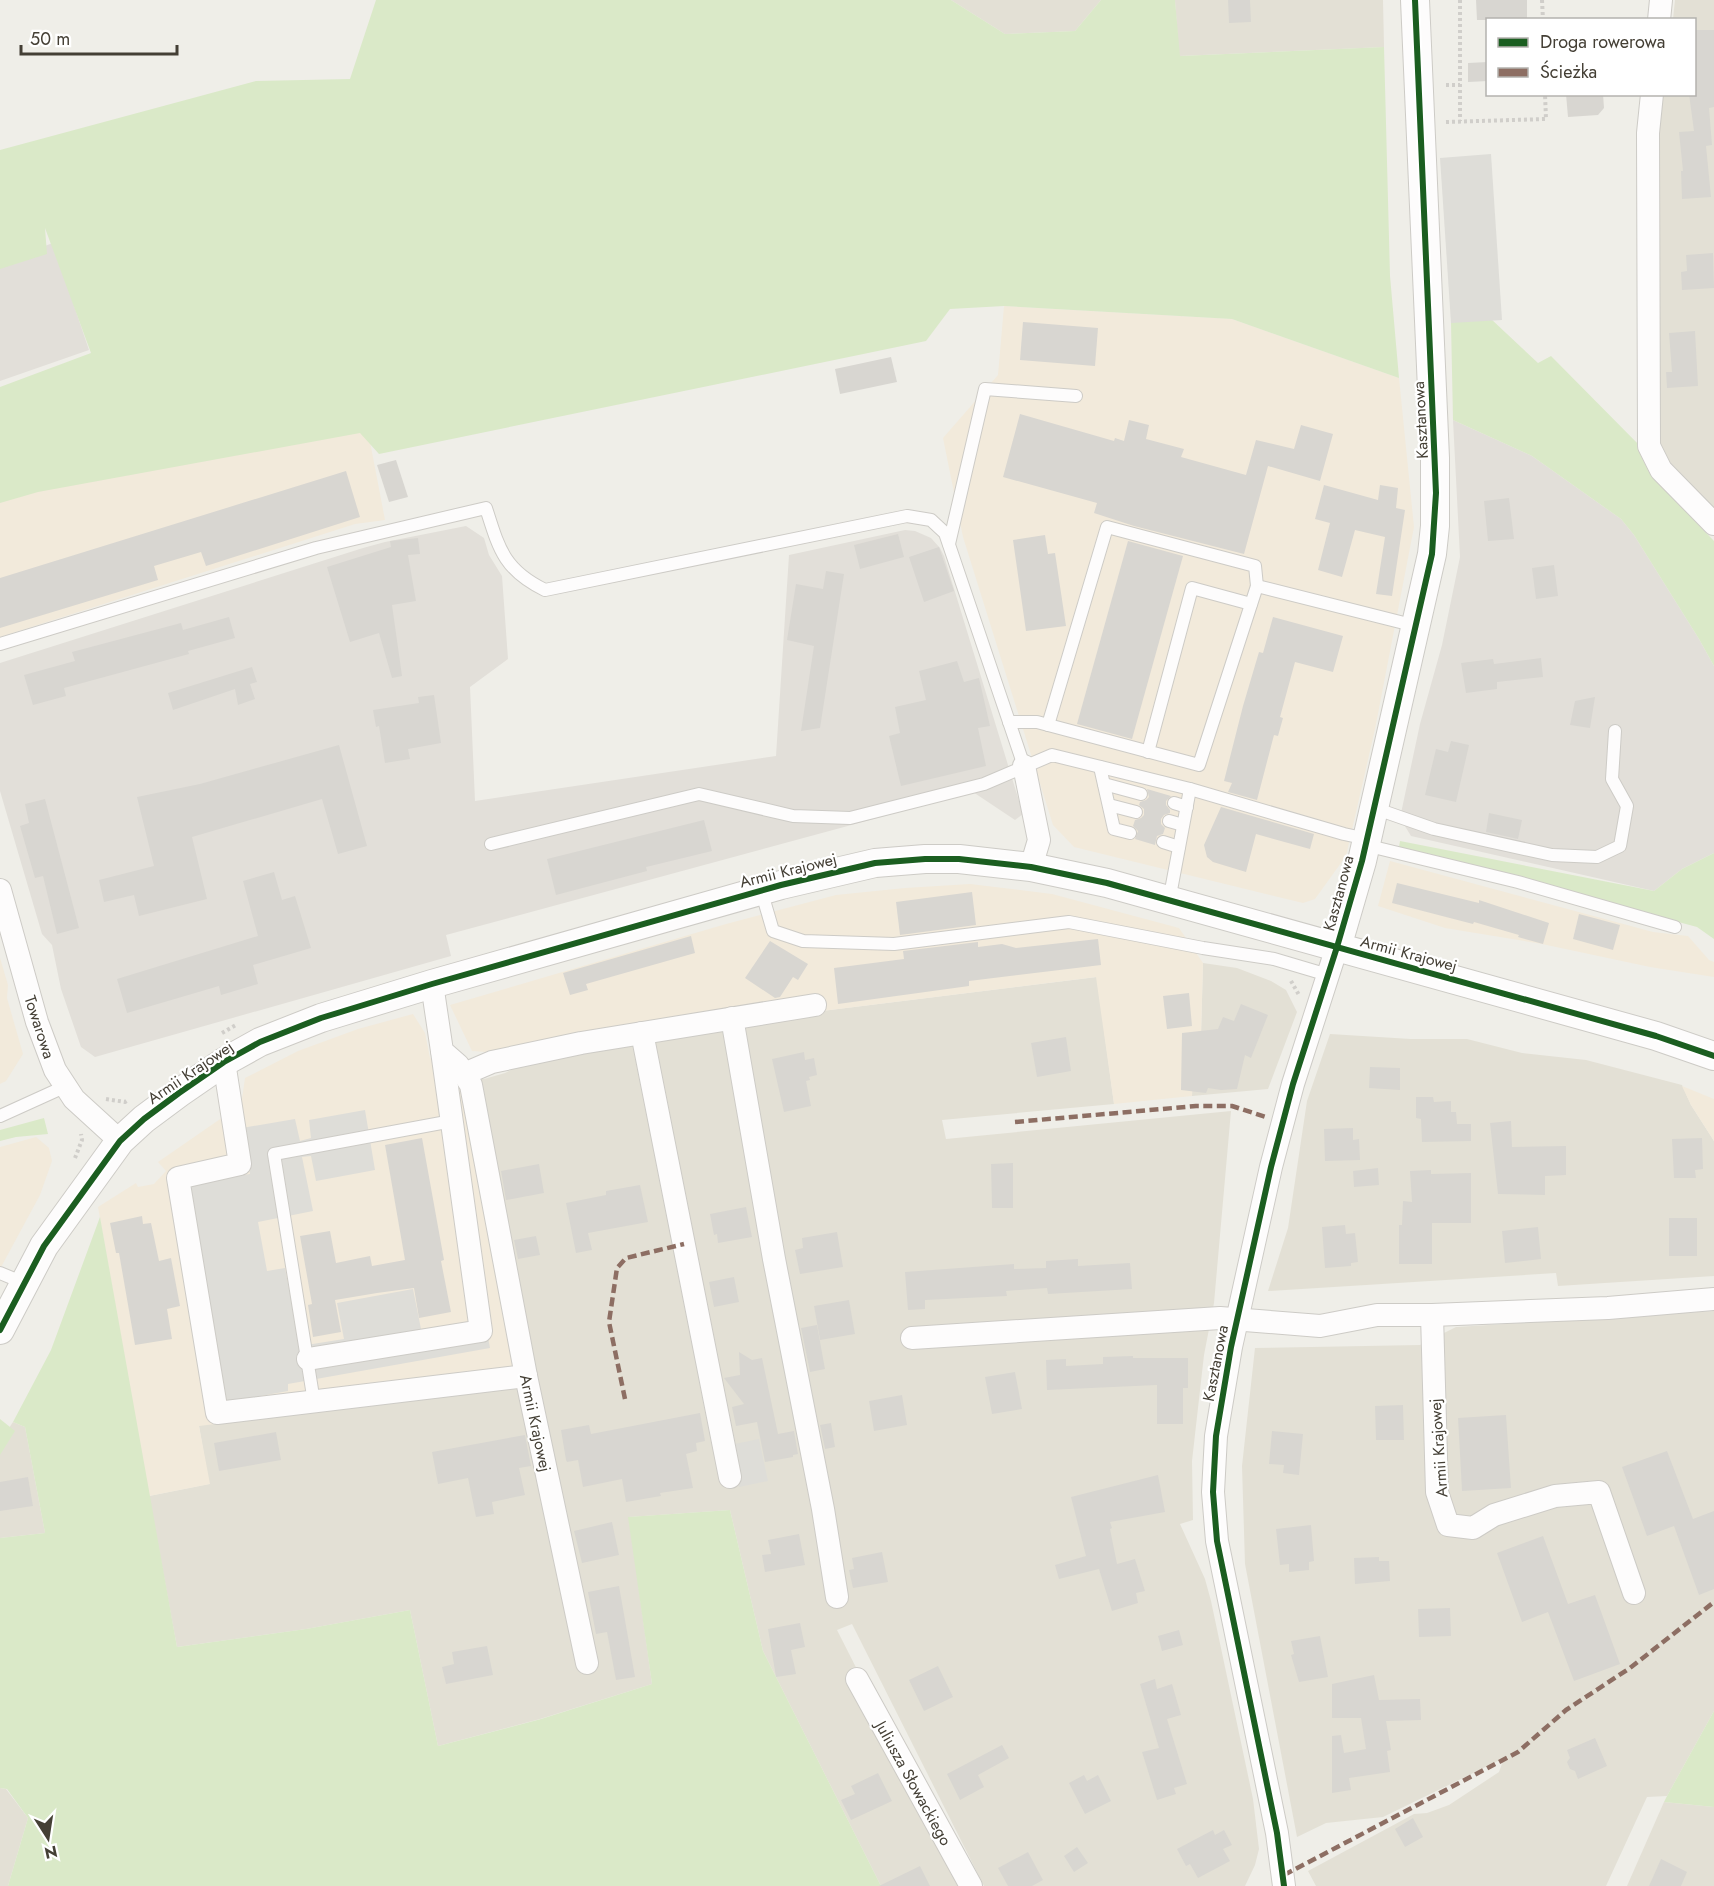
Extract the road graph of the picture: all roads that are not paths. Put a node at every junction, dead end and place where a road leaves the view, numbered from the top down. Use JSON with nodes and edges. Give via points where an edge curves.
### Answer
{"nodes":[{"id":1,"x":1415,"y":0,"type":"edge"},
{"id":2,"x":1661,"y":0,"type":"edge"},
{"id":3,"x":1659,"y":18,"type":"edge"},
{"id":4,"x":1652,"y":96,"type":"edge"},
{"id":5,"x":1076,"y":396,"type":"dead end"},
{"id":6,"x":1714,"y":524,"type":"edge"},
{"id":7,"x":949,"y":545,"type":"junction"},
{"id":8,"x":1257,"y":586,"type":"junction"},
{"id":9,"x":1251,"y":604,"type":"junction"},
{"id":10,"x":1416,"y":626,"type":"junction"},
{"id":11,"x":0,"y":644,"type":"edge"},
{"id":12,"x":1009,"y":722,"type":"junction"},
{"id":13,"x":1048,"y":725,"type":"junction"},
{"id":14,"x":1615,"y":731,"type":"dead end"},
{"id":15,"x":1148,"y":752,"type":"junction"},
{"id":16,"x":1024,"y":766,"type":"junction"},
{"id":17,"x":1100,"y":767,"type":"junction"},
{"id":18,"x":1104,"y":784,"type":"junction"},
{"id":19,"x":1190,"y":789,"type":"junction"},
{"id":20,"x":1141,"y":794,"type":"dead end"},
{"id":21,"x":1109,"y":805,"type":"junction"},
{"id":22,"x":1374,"y":808,"type":"junction"},
{"id":23,"x":1136,"y":812,"type":"dead end"},
{"id":24,"x":1169,"y":822,"type":"dead end"},
{"id":25,"x":1183,"y":825,"type":"junction"},
{"id":26,"x":1131,"y":833,"type":"dead end"},
{"id":27,"x":1162,"y":842,"type":"dead end"},
{"id":28,"x":1366,"y":842,"type":"junction"},
{"id":29,"x":491,"y":844,"type":"dead end"},
{"id":30,"x":1179,"y":847,"type":"junction"},
{"id":31,"x":1031,"y":867,"type":"junction"},
{"id":32,"x":0,"y":890,"type":"edge"},
{"id":33,"x":761,"y":890,"type":"junction"},
{"id":34,"x":1169,"y":900,"type":"junction"},
{"id":35,"x":1675,"y":927,"type":"dead end"},
{"id":36,"x":1337,"y":947,"type":"junction"},
{"id":37,"x":1328,"y":975,"type":"junction"},
{"id":38,"x":432,"y":984,"type":"junction"},
{"id":39,"x":815,"y":1005,"type":"dead end"},
{"id":40,"x":732,"y":1018,"type":"junction"},
{"id":41,"x":642,"y":1033,"type":"junction"},
{"id":42,"x":442,"y":1051,"type":"junction"},
{"id":43,"x":1714,"y":1056,"type":"edge"},
{"id":44,"x":224,"y":1062,"type":"junction"},
{"id":45,"x":464,"y":1074,"type":"junction"},
{"id":46,"x":64,"y":1087,"type":"junction"},
{"id":47,"x":0,"y":1116,"type":"edge"},
{"id":48,"x":452,"y":1121,"type":"junction"},
{"id":49,"x":120,"y":1141,"type":"junction"},
{"id":50,"x":12,"y":1278,"type":"edge"},
{"id":51,"x":1714,"y":1299,"type":"edge"},
{"id":52,"x":1432,"y":1315,"type":"junction"},
{"id":53,"x":1238,"y":1319,"type":"junction"},
{"id":54,"x":0,"y":1330,"type":"edge"},
{"id":55,"x":912,"y":1338,"type":"dead end"},
{"id":56,"x":308,"y":1359,"type":"junction"},
{"id":57,"x":526,"y":1376,"type":"junction"},
{"id":58,"x":314,"y":1402,"type":"junction"},
{"id":59,"x":730,"y":1477,"type":"dead end"},
{"id":60,"x":1634,"y":1593,"type":"dead end"},
{"id":61,"x":837,"y":1597,"type":"dead end"},
{"id":62,"x":587,"y":1663,"type":"dead end"},
{"id":63,"x":857,"y":1679,"type":"dead end"},
{"id":64,"x":971,"y":1886,"type":"edge"},
{"id":65,"x":1284,"y":1886,"type":"edge"}],
"edges":[{"from":1,"to":10,"type":"street","name":"Kasztanowa","via":[[1436,493],[1432,554]]},
{"from":2,"to":3,"type":"street"},
{"from":4,"to":6,"type":"street","via":[[1648,133],[1649,446],[1661,470]]},
{"from":5,"to":7,"type":"lane","via":[[986,389]]},
{"from":7,"to":11,"type":"lane","via":[[945,533],[931,520],[907,516],[545,590],[526,580],[507,562],[486,508],[316,548]]},
{"from":7,"to":12,"type":"lane"},
{"from":8,"to":9,"type":"lane"},
{"from":8,"to":10,"type":"lane"},
{"from":8,"to":13,"type":"lane","via":[[1255,566],[1107,527]]},
{"from":9,"to":15,"type":"lane","via":[[1199,765]]},
{"from":9,"to":15,"type":"lane","via":[[1192,588]]},
{"from":10,"to":22,"type":"street","name":"Kasztanowa"},
{"from":12,"to":13,"type":"lane"},
{"from":12,"to":16,"type":"lane"},
{"from":13,"to":15,"type":"lane"},
{"from":14,"to":22,"type":"lane","via":[[1612,779],[1627,806],[1620,846],[1597,857],[1541,853],[1434,829]]},
{"from":16,"to":17,"type":"lane","via":[[1052,755]]},
{"from":16,"to":29,"type":"lane","via":[[984,784],[850,818],[793,816],[699,794]]},
{"from":16,"to":31,"type":"street","via":[[1039,840]]},
{"from":17,"to":18,"type":"lane"},
{"from":17,"to":19,"type":"lane"},
{"from":18,"to":20,"type":"lane"},
{"from":18,"to":21,"type":"lane"},
{"from":19,"to":25,"type":"lane","via":[[1181,805]]},
{"from":19,"to":28,"type":"lane"},
{"from":21,"to":23,"type":"lane"},
{"from":21,"to":26,"type":"lane","via":[[1114,829]]},
{"from":22,"to":28,"type":"street","name":"Kasztanowa"},
{"from":24,"to":25,"type":"lane"},
{"from":25,"to":30,"type":"lane"},
{"from":27,"to":30,"type":"lane"},
{"from":28,"to":35,"type":"lane"},
{"from":28,"to":36,"type":"street","name":"Kasztanowa"},
{"from":30,"to":34,"type":"lane"},
{"from":31,"to":33,"type":"street","name":"Armii Krajowej","via":[[959,859],[898,861]]},
{"from":31,"to":34,"type":"street","name":"Armii Krajowej"},
{"from":32,"to":46,"type":"street","name":"Towarowa","via":[[37,1022]]},
{"from":33,"to":37,"type":"lane","via":[[773,931],[803,941],[894,944],[1069,922],[1274,959]]},
{"from":33,"to":38,"type":"street","name":"Armii Krajowej"},
{"from":34,"to":36,"type":"street","name":"Armii Krajowej"},
{"from":36,"to":37,"type":"street","name":"Kasztanowa"},
{"from":36,"to":43,"type":"street","name":"Armii Krajowej","via":[[1656,1036]]},
{"from":37,"to":53,"type":"street","name":"Kasztanowa","via":[[1271,1167]]},
{"from":38,"to":42,"type":"street"},
{"from":38,"to":44,"type":"street","name":"Armii Krajowej","via":[[321,1018],[260,1042]]},
{"from":39,"to":40,"type":"street"},
{"from":40,"to":41,"type":"street"},
{"from":40,"to":61,"type":"street"},
{"from":41,"to":45,"type":"street","via":[[512,1057]]},
{"from":41,"to":59,"type":"street"},
{"from":42,"to":45,"type":"street","name":"Armii Krajowej"},
{"from":42,"to":48,"type":"street"},
{"from":44,"to":49,"type":"street","name":"Armii Krajowej","via":[[144,1119]]},
{"from":44,"to":58,"type":"street","via":[[240,1164],[178,1178],[217,1413]]},
{"from":45,"to":57,"type":"street","name":"Armii Krajowej","via":[[471,1085]]},
{"from":46,"to":47,"type":"lane"},
{"from":46,"to":49,"type":"street","name":"Towarowa"},
{"from":48,"to":56,"type":"street","via":[[481,1331]]},
{"from":48,"to":56,"type":"lane","via":[[274,1155]]},
{"from":49,"to":50,"type":"street","name":"Armii Krajowej","via":[[44,1246]]},
{"from":50,"to":54,"type":"street","name":"Armii Krajowej"},
{"from":51,"to":52,"type":"street"},
{"from":52,"to":53,"type":"street","via":[[1377,1315],[1320,1326]]},
{"from":52,"to":60,"type":"street","name":"Armii Krajowej","via":[[1437,1492],[1448,1525],[1473,1528],[1494,1515],[1555,1496],[1599,1492]]},
{"from":53,"to":55,"type":"street","name":"Kasztanowa"},
{"from":53,"to":65,"type":"street","name":"Kasztanowa","via":[[1216,1436],[1216,1541],[1277,1833]]},
{"from":56,"to":58,"type":"lane"},
{"from":57,"to":58,"type":"street"},
{"from":57,"to":62,"type":"street","name":"Armii Krajowej"},
{"from":63,"to":64,"type":"street","name":"Juliusza Słowackiego"}]}
